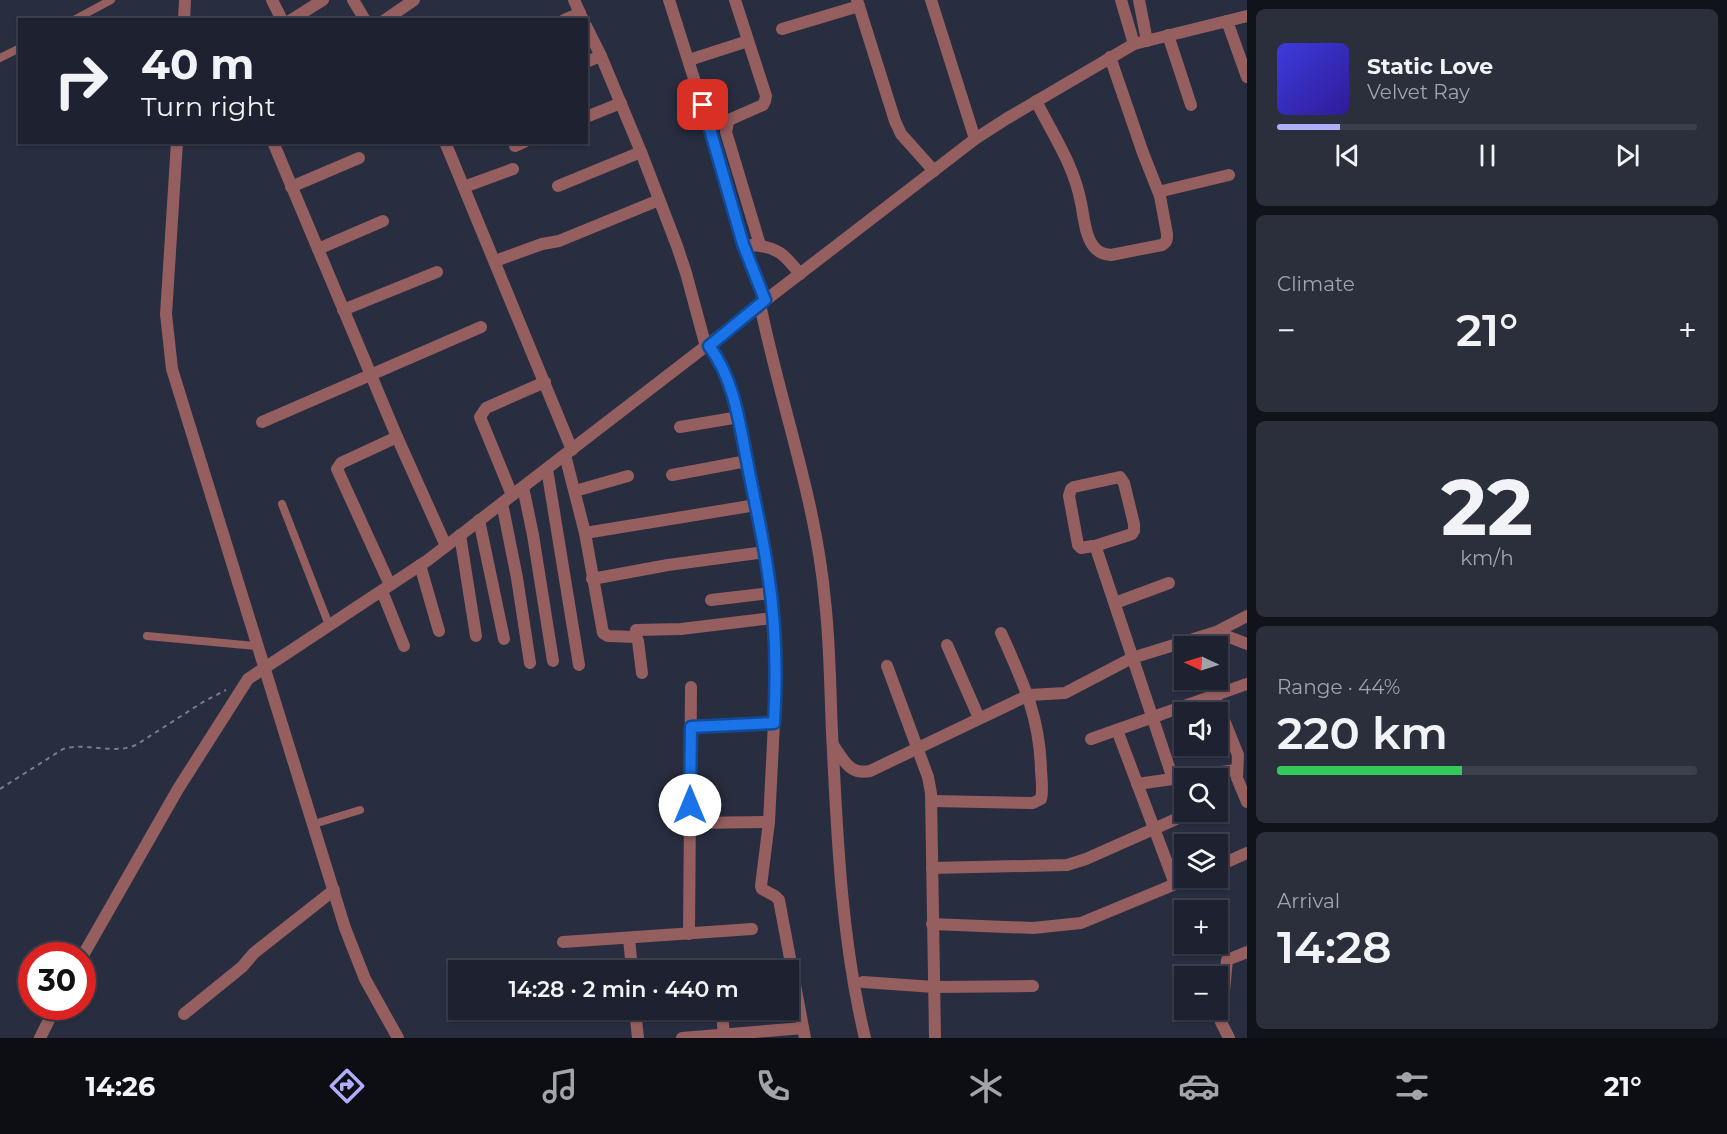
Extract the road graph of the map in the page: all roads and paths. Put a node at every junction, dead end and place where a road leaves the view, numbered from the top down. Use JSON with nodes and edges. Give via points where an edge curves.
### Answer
{"nodes":[{"id":1,"x":111,"y":0,"type":"edge"},
{"id":2,"x":185,"y":0,"type":"edge"},
{"id":3,"x":272,"y":0,"type":"edge"},
{"id":4,"x":323,"y":0,"type":"edge"},
{"id":5,"x":353,"y":0,"type":"edge"},
{"id":6,"x":414,"y":0,"type":"edge"},
{"id":7,"x":574,"y":0,"type":"edge"},
{"id":8,"x":669,"y":0,"type":"edge"},
{"id":9,"x":735,"y":0,"type":"edge"},
{"id":10,"x":931,"y":0,"type":"edge"},
{"id":11,"x":1120,"y":0,"type":"edge"},
{"id":12,"x":1138,"y":0,"type":"edge"},
{"id":13,"x":858,"y":3,"type":"edge"},
{"id":14,"x":582,"y":16,"type":"edge"},
{"id":15,"x":1247,"y":16,"type":"edge"},
{"id":16,"x":78,"y":18,"type":"edge"},
{"id":17,"x":184,"y":18,"type":"edge"},
{"id":18,"x":281,"y":18,"type":"edge"},
{"id":19,"x":294,"y":18,"type":"edge"},
{"id":20,"x":364,"y":18,"type":"edge"},
{"id":21,"x":387,"y":18,"type":"edge"},
{"id":22,"x":1227,"y":21,"type":"junction"},
{"id":23,"x":782,"y":29,"type":"dead end"},
{"id":24,"x":588,"y":30,"type":"edge"},
{"id":25,"x":1168,"y":35,"type":"junction"},
{"id":26,"x":1147,"y":40,"type":"junction"},
{"id":27,"x":748,"y":41,"type":"junction"},
{"id":28,"x":1134,"y":44,"type":"junction"},
{"id":29,"x":18,"y":49,"type":"edge"},
{"id":30,"x":601,"y":56,"type":"junction"},
{"id":31,"x":1110,"y":57,"type":"junction"},
{"id":32,"x":0,"y":58,"type":"edge"},
{"id":33,"x":688,"y":60,"type":"junction"},
{"id":34,"x":588,"y":61,"type":"edge"},
{"id":35,"x":1247,"y":77,"type":"edge"},
{"id":36,"x":1036,"y":101,"type":"junction"},
{"id":37,"x":621,"y":103,"type":"junction"},
{"id":38,"x":1191,"y":105,"type":"dead end"},
{"id":39,"x":588,"y":116,"type":"edge"},
{"id":40,"x":975,"y":140,"type":"junction"},
{"id":41,"x":180,"y":144,"type":"edge"},
{"id":42,"x":274,"y":144,"type":"edge"},
{"id":43,"x":446,"y":144,"type":"edge"},
{"id":44,"x":641,"y":152,"type":"junction"},
{"id":45,"x":359,"y":158,"type":"dead end"},
{"id":46,"x":513,"y":169,"type":"dead end"},
{"id":47,"x":934,"y":171,"type":"junction"},
{"id":48,"x":1229,"y":175,"type":"dead end"},
{"id":49,"x":558,"y":186,"type":"dead end"},
{"id":50,"x":291,"y":187,"type":"junction"},
{"id":51,"x":464,"y":187,"type":"junction"},
{"id":52,"x":1160,"y":196,"type":"junction"},
{"id":53,"x":659,"y":200,"type":"junction"},
{"id":54,"x":383,"y":221,"type":"dead end"},
{"id":55,"x":743,"y":244,"type":"junction"},
{"id":56,"x":760,"y":245,"type":"junction"},
{"id":57,"x":318,"y":249,"type":"junction"},
{"id":58,"x":495,"y":261,"type":"junction"},
{"id":59,"x":437,"y":272,"type":"dead end"},
{"id":60,"x":800,"y":274,"type":"junction"},
{"id":61,"x":759,"y":306,"type":"junction"},
{"id":62,"x":343,"y":310,"type":"junction"},
{"id":63,"x":481,"y":327,"type":"dead end"},
{"id":64,"x":707,"y":346,"type":"junction"},
{"id":65,"x":370,"y":374,"type":"junction"},
{"id":66,"x":545,"y":382,"type":"junction"},
{"id":67,"x":739,"y":417,"type":"junction"},
{"id":68,"x":262,"y":422,"type":"dead end"},
{"id":69,"x":680,"y":427,"type":"dead end"},
{"id":70,"x":397,"y":437,"type":"junction"},
{"id":71,"x":569,"y":452,"type":"junction"},
{"id":72,"x":747,"y":461,"type":"junction"},
{"id":73,"x":547,"y":469,"type":"junction"},
{"id":74,"x":672,"y":475,"type":"dead end"},
{"id":75,"x":628,"y":476,"type":"dead end"},
{"id":76,"x":523,"y":487,"type":"junction"},
{"id":77,"x":575,"y":491,"type":"junction"},
{"id":78,"x":507,"y":499,"type":"junction"},
{"id":79,"x":282,"y":504,"type":"dead end"},
{"id":80,"x":756,"y":505,"type":"junction"},
{"id":81,"x":479,"y":520,"type":"junction"},
{"id":82,"x":585,"y":533,"type":"junction"},
{"id":83,"x":460,"y":536,"type":"junction"},
{"id":84,"x":446,"y":546,"type":"junction"},
{"id":85,"x":1095,"y":546,"type":"junction"},
{"id":86,"x":765,"y":552,"type":"junction"},
{"id":87,"x":420,"y":565,"type":"junction"},
{"id":88,"x":592,"y":579,"type":"junction"},
{"id":89,"x":1169,"y":583,"type":"dead end"},
{"id":90,"x":386,"y":588,"type":"junction"},
{"id":91,"x":771,"y":593,"type":"junction"},
{"id":92,"x":711,"y":600,"type":"dead end"},
{"id":93,"x":1115,"y":603,"type":"junction"},
{"id":94,"x":1247,"y":616,"type":"edge"},
{"id":95,"x":772,"y":618,"type":"junction"},
{"id":96,"x":329,"y":625,"type":"junction"},
{"id":97,"x":636,"y":630,"type":"dead end"},
{"id":98,"x":440,"y":631,"type":"dead end"},
{"id":99,"x":1216,"y":632,"type":"junction"},
{"id":100,"x":1001,"y":633,"type":"dead end"},
{"id":101,"x":147,"y":636,"type":"dead end"},
{"id":102,"x":476,"y":636,"type":"dead end"},
{"id":103,"x":504,"y":639,"type":"dead end"},
{"id":104,"x":1247,"y":644,"type":"edge"},
{"id":105,"x":947,"y":645,"type":"dead end"},
{"id":106,"x":257,"y":646,"type":"junction"},
{"id":107,"x":404,"y":646,"type":"dead end"},
{"id":108,"x":1132,"y":658,"type":"junction"},
{"id":109,"x":553,"y":661,"type":"dead end"},
{"id":110,"x":530,"y":663,"type":"dead end"},
{"id":111,"x":579,"y":665,"type":"dead end"},
{"id":112,"x":887,"y":666,"type":"dead end"},
{"id":113,"x":264,"y":668,"type":"junction"},
{"id":114,"x":642,"y":673,"type":"dead end"},
{"id":115,"x":248,"y":679,"type":"junction"},
{"id":116,"x":1247,"y":684,"type":"edge"},
{"id":117,"x":691,"y":687,"type":"dead end"},
{"id":118,"x":1029,"y":695,"type":"junction"},
{"id":119,"x":1214,"y":695,"type":"junction"},
{"id":120,"x":1151,"y":717,"type":"junction"},
{"id":121,"x":979,"y":718,"type":"junction"},
{"id":122,"x":774,"y":723,"type":"junction"},
{"id":123,"x":691,"y":727,"type":"junction"},
{"id":124,"x":1117,"y":730,"type":"junction"},
{"id":125,"x":1091,"y":739,"type":"dead end"},
{"id":126,"x":833,"y":744,"type":"junction"},
{"id":127,"x":918,"y":749,"type":"junction"},
{"id":128,"x":1236,"y":770,"type":"junction"},
{"id":129,"x":1173,"y":778,"type":"junction"},
{"id":130,"x":1137,"y":784,"type":"junction"},
{"id":131,"x":0,"y":789,"type":"edge"},
{"id":132,"x":932,"y":801,"type":"junction"},
{"id":133,"x":1247,"y":802,"type":"edge"},
{"id":134,"x":360,"y":810,"type":"dead end"},
{"id":135,"x":1174,"y":820,"type":"edge"},
{"id":136,"x":690,"y":822,"type":"junction"},
{"id":137,"x":769,"y":822,"type":"junction"},
{"id":138,"x":314,"y":824,"type":"junction"},
{"id":139,"x":1154,"y":828,"type":"junction"},
{"id":140,"x":1247,"y":853,"type":"edge"},
{"id":141,"x":1228,"y":862,"type":"edge"},
{"id":142,"x":932,"y":868,"type":"junction"},
{"id":143,"x":1174,"y":881,"type":"edge"},
{"id":144,"x":1174,"y":884,"type":"edge"},
{"id":145,"x":334,"y":890,"type":"junction"},
{"id":146,"x":932,"y":924,"type":"junction"},
{"id":147,"x":752,"y":929,"type":"dead end"},
{"id":148,"x":689,"y":934,"type":"junction"},
{"id":149,"x":629,"y":938,"type":"junction"},
{"id":150,"x":91,"y":942,"type":"edge"},
{"id":151,"x":563,"y":942,"type":"dead end"},
{"id":152,"x":1247,"y":952,"type":"edge"},
{"id":153,"x":631,"y":960,"type":"edge"},
{"id":154,"x":863,"y":982,"type":"dead end"},
{"id":155,"x":1033,"y":986,"type":"dead end"},
{"id":156,"x":934,"y":987,"type":"junction"},
{"id":157,"x":184,"y":1014,"type":"dead end"},
{"id":158,"x":49,"y":1020,"type":"edge"},
{"id":159,"x":636,"y":1020,"type":"edge"},
{"id":160,"x":723,"y":1020,"type":"edge"},
{"id":161,"x":804,"y":1033,"type":"edge"},
{"id":162,"x":724,"y":1036,"type":"edge"},
{"id":163,"x":40,"y":1038,"type":"edge"},
{"id":164,"x":398,"y":1038,"type":"edge"},
{"id":165,"x":638,"y":1038,"type":"edge"},
{"id":166,"x":682,"y":1038,"type":"edge"},
{"id":167,"x":865,"y":1038,"type":"edge"},
{"id":168,"x":935,"y":1038,"type":"edge"},
{"id":169,"x":1230,"y":1038,"type":"edge"}],
"edges":[{"from":1,"to":16,"type":"lane"},
{"from":2,"to":17,"type":"street"},
{"from":3,"to":18,"type":"street"},
{"from":4,"to":19,"type":"street"},
{"from":5,"to":20,"type":"street"},
{"from":6,"to":21,"type":"street"},
{"from":7,"to":14,"type":"street"},
{"from":8,"to":33,"type":"street"},
{"from":9,"to":27,"type":"street"},
{"from":10,"to":40,"type":"street"},
{"from":11,"to":28,"type":"street"},
{"from":12,"to":26,"type":"street"},
{"from":13,"to":23,"type":"street"},
{"from":13,"to":47,"type":"street","via":[[895,121],[902,135]]},
{"from":15,"to":22,"type":"street"},
{"from":22,"to":25,"type":"street"},
{"from":22,"to":35,"type":"street"},
{"from":24,"to":30,"type":"street"},
{"from":25,"to":26,"type":"street"},
{"from":25,"to":38,"type":"street"},
{"from":26,"to":28,"type":"street"},
{"from":27,"to":33,"type":"street"},
{"from":27,"to":56,"type":"street","via":[[765,101],[731,119],[726,132]]},
{"from":28,"to":31,"type":"street"},
{"from":29,"to":32,"type":"lane"},
{"from":30,"to":34,"type":"street"},
{"from":30,"to":37,"type":"street"},
{"from":31,"to":36,"type":"street"},
{"from":31,"to":52,"type":"street"},
{"from":33,"to":55,"type":"street"},
{"from":36,"to":40,"type":"street"},
{"from":36,"to":52,"type":"street","via":[[1071,168],[1089,237],[1102,254],[1165,243]]},
{"from":37,"to":39,"type":"street"},
{"from":37,"to":44,"type":"street"},
{"from":40,"to":47,"type":"street"},
{"from":41,"to":106,"type":"street","via":[[165,314],[172,369]]},
{"from":42,"to":50,"type":"street"},
{"from":43,"to":51,"type":"street"},
{"from":44,"to":49,"type":"street"},
{"from":44,"to":53,"type":"street"},
{"from":45,"to":50,"type":"street"},
{"from":46,"to":51,"type":"street"},
{"from":47,"to":60,"type":"street"},
{"from":48,"to":52,"type":"street","via":[[1165,190]]},
{"from":50,"to":57,"type":"street"},
{"from":51,"to":58,"type":"street"},
{"from":53,"to":58,"type":"street","via":[[559,241]]},
{"from":53,"to":64,"type":"street"},
{"from":54,"to":57,"type":"street"},
{"from":55,"to":56,"type":"street"},
{"from":55,"to":61,"type":"street"},
{"from":56,"to":60,"type":"street","via":[[780,251]]},
{"from":57,"to":62,"type":"street"},
{"from":58,"to":66,"type":"street"},
{"from":59,"to":62,"type":"street"},
{"from":60,"to":61,"type":"street"},
{"from":61,"to":64,"type":"street"},
{"from":61,"to":126,"type":"street","via":[[819,550],[826,602]]},
{"from":62,"to":65,"type":"street"},
{"from":63,"to":65,"type":"street"},
{"from":64,"to":67,"type":"street","via":[[726,376]]},
{"from":64,"to":71,"type":"street"},
{"from":65,"to":68,"type":"street"},
{"from":65,"to":70,"type":"street"},
{"from":66,"to":71,"type":"street"},
{"from":66,"to":78,"type":"street","via":[[486,408],[480,417]]},
{"from":67,"to":69,"type":"street"},
{"from":67,"to":72,"type":"street"},
{"from":70,"to":84,"type":"street"},
{"from":70,"to":90,"type":"street","via":[[341,463],[337,469]]},
{"from":71,"to":73,"type":"street"},
{"from":71,"to":77,"type":"street"},
{"from":72,"to":74,"type":"street"},
{"from":72,"to":80,"type":"street"},
{"from":73,"to":76,"type":"street"},
{"from":73,"to":111,"type":"street"},
{"from":75,"to":77,"type":"street"},
{"from":76,"to":78,"type":"street"},
{"from":76,"to":109,"type":"street"},
{"from":77,"to":82,"type":"street"},
{"from":78,"to":81,"type":"street"},
{"from":78,"to":110,"type":"street"},
{"from":79,"to":96,"type":"lane"},
{"from":80,"to":82,"type":"street"},
{"from":80,"to":86,"type":"street"},
{"from":81,"to":83,"type":"street"},
{"from":81,"to":103,"type":"street"},
{"from":82,"to":88,"type":"street"},
{"from":83,"to":84,"type":"street"},
{"from":83,"to":102,"type":"street"},
{"from":84,"to":87,"type":"street"},
{"from":85,"to":85,"type":"street","via":[[1134,531],[1120,477],[1074,487],[1069,492],[1078,545]]},
{"from":85,"to":93,"type":"street"},
{"from":86,"to":88,"type":"street"},
{"from":86,"to":91,"type":"street"},
{"from":87,"to":90,"type":"street"},
{"from":87,"to":98,"type":"street"},
{"from":88,"to":114,"type":"street","via":[[603,633],[636,637]]},
{"from":89,"to":93,"type":"street"},
{"from":90,"to":96,"type":"street"},
{"from":90,"to":107,"type":"street"},
{"from":91,"to":92,"type":"street"},
{"from":91,"to":95,"type":"street"},
{"from":93,"to":108,"type":"street"},
{"from":94,"to":99,"type":"street"},
{"from":95,"to":97,"type":"street"},
{"from":95,"to":122,"type":"street","via":[[776,667]]},
{"from":96,"to":113,"type":"street"},
{"from":99,"to":104,"type":"street"},
{"from":99,"to":108,"type":"street"},
{"from":100,"to":118,"type":"street"},
{"from":101,"to":106,"type":"lane"},
{"from":105,"to":121,"type":"street"},
{"from":106,"to":113,"type":"street"},
{"from":108,"to":118,"type":"street","via":[[1065,693]]},
{"from":108,"to":120,"type":"street"},
{"from":112,"to":127,"type":"street"},
{"from":113,"to":115,"type":"street"},
{"from":113,"to":138,"type":"street"},
{"from":115,"to":131,"type":"path","via":[[127,749],[63,749]]},
{"from":115,"to":150,"type":"street","via":[[178,789]]},
{"from":116,"to":119,"type":"street"},
{"from":117,"to":123,"type":"street"},
{"from":118,"to":121,"type":"street"},
{"from":118,"to":132,"type":"street","via":[[1041,752],[1041,800]]},
{"from":119,"to":120,"type":"street"},
{"from":119,"to":128,"type":"street","via":[[1238,755]]},
{"from":120,"to":124,"type":"street"},
{"from":120,"to":129,"type":"street"},
{"from":121,"to":127,"type":"street"},
{"from":122,"to":123,"type":"street"},
{"from":122,"to":137,"type":"street"},
{"from":123,"to":136,"type":"street"},
{"from":124,"to":125,"type":"street"},
{"from":124,"to":130,"type":"street"},
{"from":126,"to":127,"type":"street","via":[[848,765],[862,773]]},
{"from":126,"to":167,"type":"street","via":[[842,898]]},
{"from":127,"to":132,"type":"street"},
{"from":128,"to":129,"type":"street"},
{"from":128,"to":133,"type":"street"},
{"from":129,"to":130,"type":"street"},
{"from":130,"to":139,"type":"street"},
{"from":132,"to":142,"type":"street"},
{"from":134,"to":138,"type":"lane"},
{"from":135,"to":139,"type":"street"},
{"from":136,"to":137,"type":"street"},
{"from":136,"to":148,"type":"street"},
{"from":137,"to":161,"type":"street","via":[[761,886],[779,900]]},
{"from":138,"to":145,"type":"street"},
{"from":139,"to":142,"type":"street","via":[[1066,865]]},
{"from":139,"to":143,"type":"street"},
{"from":140,"to":141,"type":"street"},
{"from":142,"to":146,"type":"street"},
{"from":144,"to":146,"type":"street","via":[[1081,923],[1033,928]]},
{"from":145,"to":157,"type":"street"},
{"from":145,"to":164,"type":"street","via":[[365,979]]},
{"from":146,"to":156,"type":"street"},
{"from":147,"to":148,"type":"street"},
{"from":148,"to":149,"type":"street"},
{"from":149,"to":151,"type":"street"},
{"from":149,"to":153,"type":"street"},
{"from":152,"to":169,"type":"street","via":[[1227,960],[1221,1022]]},
{"from":154,"to":156,"type":"street"},
{"from":155,"to":156,"type":"street"},
{"from":156,"to":168,"type":"street"},
{"from":158,"to":163,"type":"street"},
{"from":159,"to":165,"type":"street"},
{"from":160,"to":162,"type":"street"},
{"from":161,"to":162,"type":"street"},
{"from":162,"to":166,"type":"street"}]}
